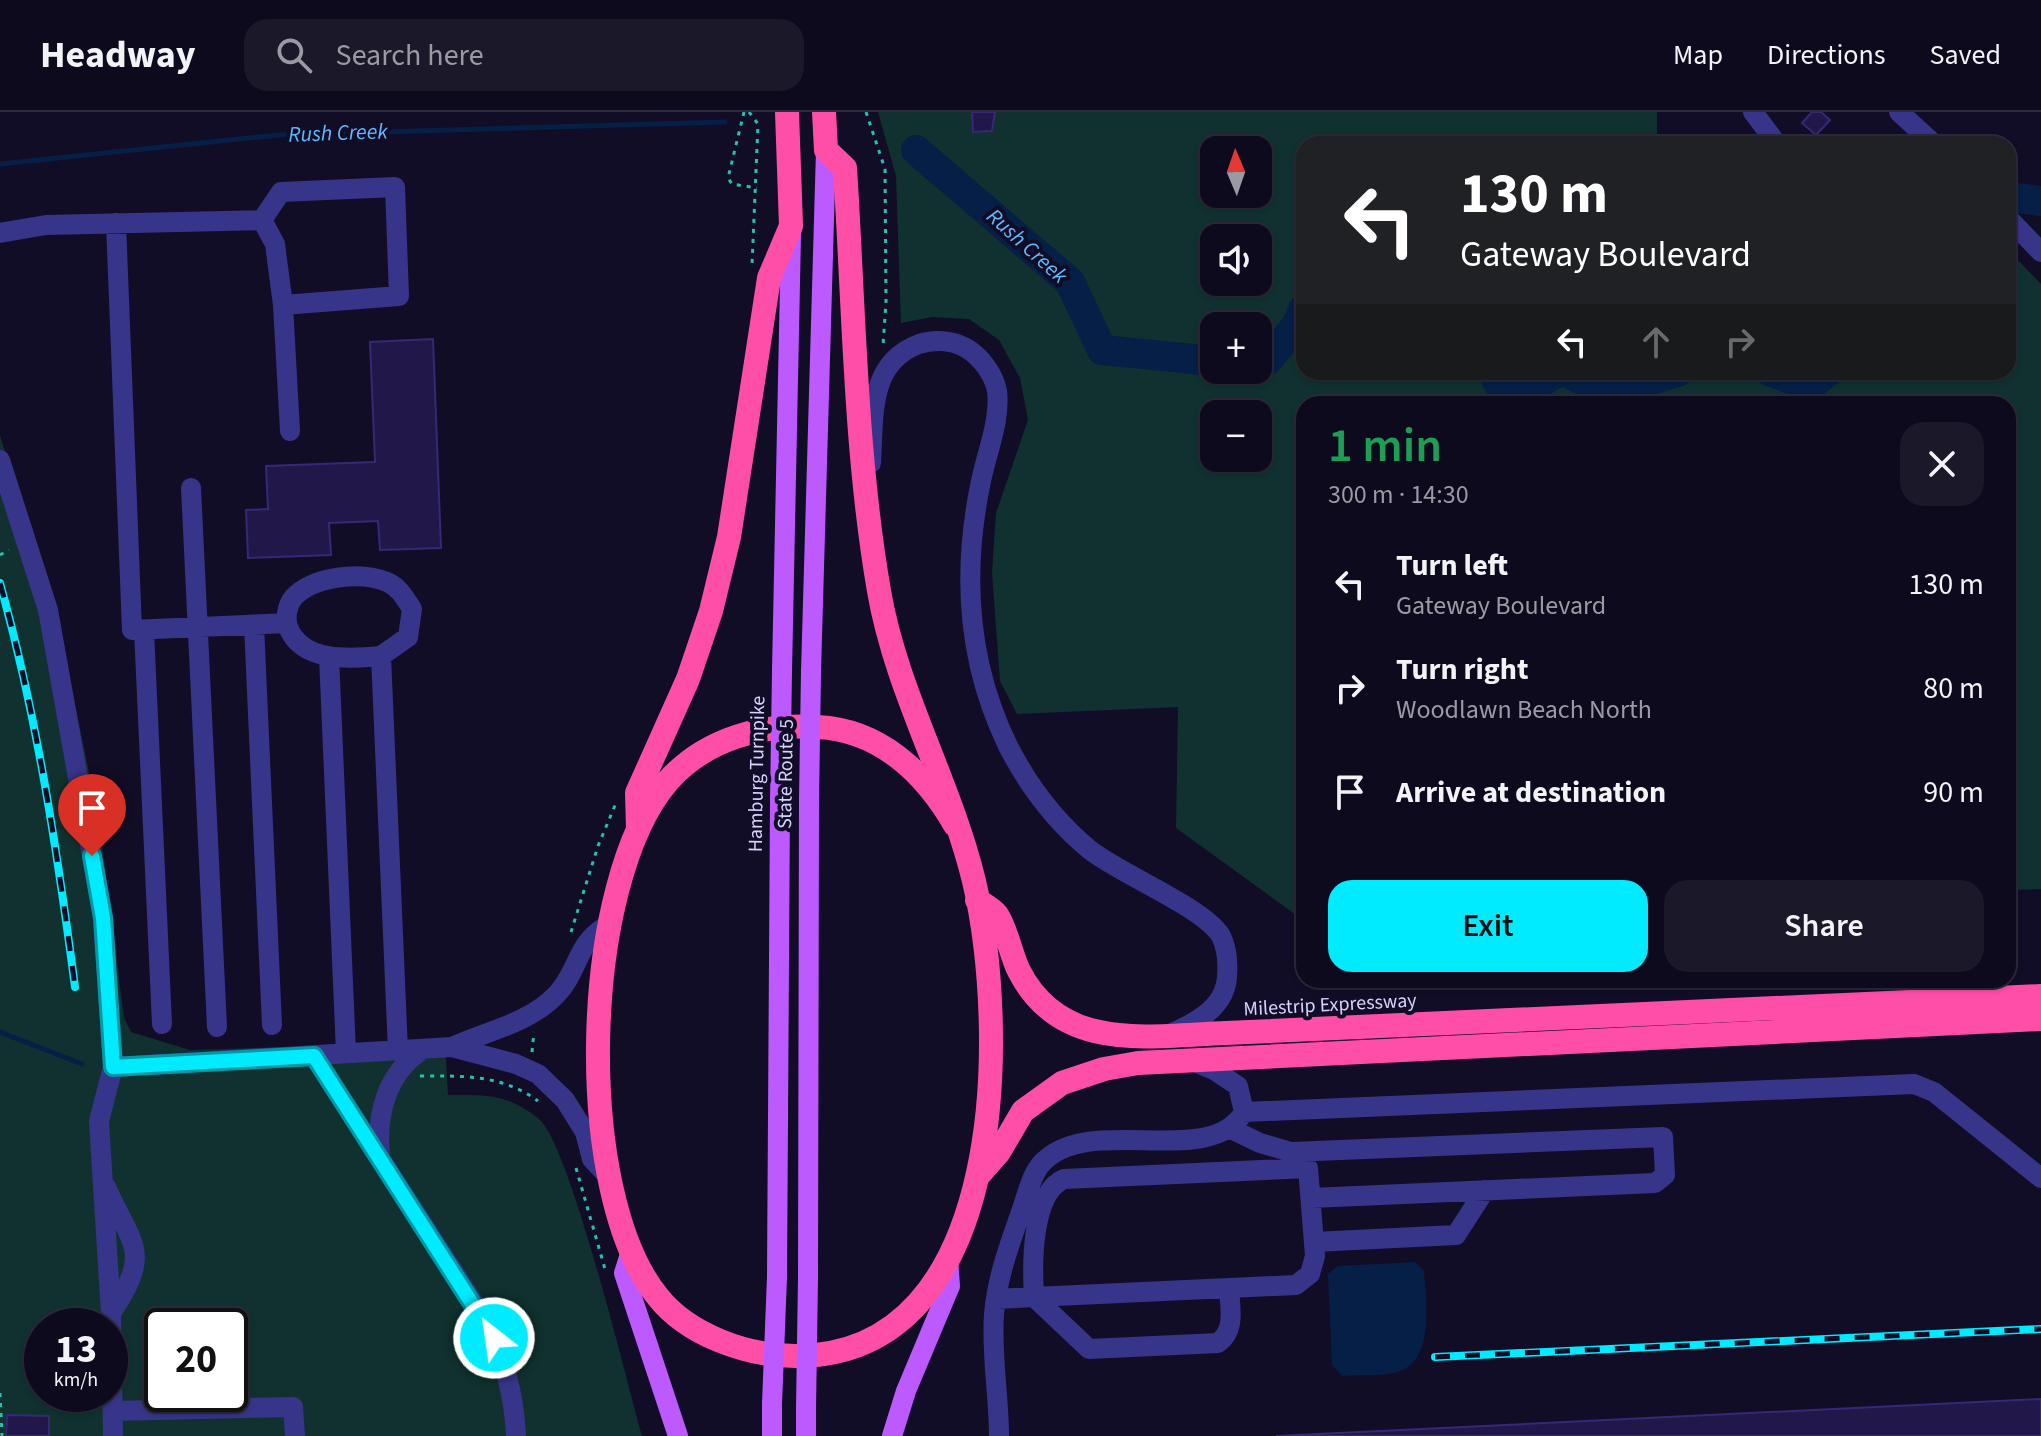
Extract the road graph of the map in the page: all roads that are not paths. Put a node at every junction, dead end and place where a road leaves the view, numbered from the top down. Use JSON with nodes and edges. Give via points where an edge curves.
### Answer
{"nodes":[{"id":1,"x":787,"y":112,"type":"edge"},
{"id":2,"x":824,"y":112,"type":"edge"},
{"id":3,"x":1753,"y":112,"type":"edge"},
{"id":4,"x":1899,"y":112,"type":"edge"},
{"id":5,"x":1771,"y":136,"type":"edge"},
{"id":6,"x":1925,"y":136,"type":"edge"},
{"id":7,"x":826,"y":150,"type":"junction"},
{"id":8,"x":262,"y":220,"type":"junction"},
{"id":9,"x":116,"y":223,"type":"junction"},
{"id":10,"x":791,"y":226,"type":"junction"},
{"id":11,"x":2016,"y":226,"type":"edge"},
{"id":12,"x":0,"y":233,"type":"edge"},
{"id":13,"x":2034,"y":245,"type":"edge"},
{"id":14,"x":283,"y":305,"type":"junction"},
{"id":15,"x":290,"y":431,"type":"dead end"},
{"id":16,"x":0,"y":460,"type":"edge"},
{"id":17,"x":191,"y":488,"type":"dead end"},
{"id":18,"x":868,"y":502,"type":"junction"},
{"id":19,"x":287,"y":623,"type":"junction"},
{"id":20,"x":254,"y":625,"type":"junction"},
{"id":21,"x":198,"y":627,"type":"junction"},
{"id":22,"x":144,"y":630,"type":"junction"},
{"id":23,"x":329,"y":656,"type":"junction"},
{"id":24,"x":381,"y":656,"type":"junction"},
{"id":25,"x":955,"y":825,"type":"junction"},
{"id":26,"x":638,"y":830,"type":"junction"},
{"id":27,"x":977,"y":900,"type":"junction"},
{"id":28,"x":606,"y":926,"type":"junction"},
{"id":29,"x":2041,"y":996,"type":"edge"},
{"id":30,"x":2041,"y":1019,"type":"edge"},
{"id":31,"x":162,"y":1024,"type":"dead end"},
{"id":32,"x":272,"y":1025,"type":"dead end"},
{"id":33,"x":217,"y":1027,"type":"dead end"},
{"id":34,"x":1166,"y":1035,"type":"junction"},
{"id":35,"x":452,"y":1047,"type":"junction"},
{"id":36,"x":422,"y":1050,"type":"junction"},
{"id":37,"x":398,"y":1051,"type":"junction"},
{"id":38,"x":346,"y":1053,"type":"junction"},
{"id":39,"x":314,"y":1056,"type":"junction"},
{"id":40,"x":1187,"y":1060,"type":"junction"},
{"id":41,"x":113,"y":1067,"type":"junction"},
{"id":42,"x":1238,"y":1120,"type":"junction"},
{"id":43,"x":380,"y":1158,"type":"junction"},
{"id":44,"x":1292,"y":1160,"type":"junction"},
{"id":45,"x":610,"y":1178,"type":"junction"},
{"id":46,"x":2041,"y":1178,"type":"edge"},
{"id":47,"x":976,"y":1179,"type":"junction"},
{"id":48,"x":105,"y":1183,"type":"junction"},
{"id":49,"x":1485,"y":1190,"type":"junction"},
{"id":50,"x":1311,"y":1198,"type":"junction"},
{"id":51,"x":1314,"y":1242,"type":"junction"},
{"id":52,"x":631,"y":1251,"type":"junction"},
{"id":53,"x":948,"y":1258,"type":"junction"},
{"id":54,"x":1229,"y":1288,"type":"junction"},
{"id":55,"x":1034,"y":1297,"type":"junction"},
{"id":56,"x":997,"y":1299,"type":"junction"},
{"id":57,"x":110,"y":1308,"type":"edge"},
{"id":58,"x":114,"y":1308,"type":"edge"},
{"id":59,"x":128,"y":1411,"type":"edge"},
{"id":60,"x":113,"y":1412,"type":"edge"},
{"id":61,"x":113,"y":1436,"type":"edge"},
{"id":62,"x":295,"y":1436,"type":"edge"},
{"id":63,"x":516,"y":1436,"type":"edge"},
{"id":64,"x":678,"y":1436,"type":"edge"},
{"id":65,"x":772,"y":1436,"type":"edge"},
{"id":66,"x":806,"y":1436,"type":"edge"},
{"id":67,"x":892,"y":1436,"type":"edge"},
{"id":68,"x":999,"y":1436,"type":"edge"}],
"edges":[{"from":1,"to":10,"type":"highway","name":"Hamburg Turnpike"},
{"from":2,"to":7,"type":"highway","name":"State Route 5"},
{"from":3,"to":5,"type":"street"},
{"from":4,"to":6,"type":"street"},
{"from":7,"to":18,"type":"highway","via":[[845,168]]},
{"from":7,"to":66,"type":"main road","name":"State Route 5","bridge":true,"via":[[809,800]]},
{"from":8,"to":9,"type":"street"},
{"from":8,"to":14,"type":"street","via":[[275,244]]},
{"from":8,"to":14,"type":"street","via":[[281,192],[395,187],[399,296]]},
{"from":9,"to":12,"type":"street","via":[[46,225]]},
{"from":9,"to":22,"type":"street","via":[[132,630]]},
{"from":10,"to":26,"type":"highway","via":[[769,278],[739,482],[711,611],[688,679],[637,793]]},
{"from":10,"to":65,"type":"main road","name":"Hamburg Turnpike","bridge":true},
{"from":11,"to":13,"type":"street"},
{"from":14,"to":15,"type":"street"},
{"from":16,"to":41,"type":"street","via":[[48,610],[103,918]]},
{"from":17,"to":21,"type":"street"},
{"from":18,"to":25,"type":"highway","via":[[884,619]]},
{"from":18,"to":34,"type":"street","via":[[875,398],[885,369],[903,350],[925,342],[948,341],[966,348],[981,360],[997,389],[972,528],[970,585],[976,652],[997,721],[1024,775],[1066,827],[1120,872],[1209,921],[1226,952],[1227,983],[1210,1012]]},
{"from":19,"to":20,"type":"street"},
{"from":19,"to":23,"type":"street","via":[[294,640]]},
{"from":19,"to":24,"type":"street","via":[[294,597],[311,586],[334,578],[386,581],[412,609],[412,623],[408,637]]},
{"from":20,"to":21,"type":"street"},
{"from":20,"to":32,"type":"street"},
{"from":21,"to":22,"type":"street"},
{"from":21,"to":33,"type":"street"},
{"from":22,"to":31,"type":"street"},
{"from":23,"to":24,"type":"street"},
{"from":23,"to":38,"type":"street"},
{"from":24,"to":37,"type":"street"},
{"from":25,"to":26,"type":"highway","via":[[935,790],[881,745],[829,727],[797,725],[749,733],[713,747],[666,783]]},
{"from":25,"to":27,"type":"highway"},
{"from":26,"to":28,"type":"highway"},
{"from":27,"to":34,"type":"highway","name":"Milestrip Expressway","via":[[997,914],[1019,972],[1051,1014],[1101,1033]]},
{"from":27,"to":47,"type":"highway","via":[[992,1042]]},
{"from":28,"to":35,"type":"street","via":[[588,938],[571,977],[549,1001],[508,1026]]},
{"from":28,"to":45,"type":"highway","via":[[599,1049]]},
{"from":29,"to":34,"type":"highway","name":"Milestrip Expressway"},
{"from":30,"to":40,"type":"highway"},
{"from":35,"to":36,"type":"street"},
{"from":35,"to":45,"type":"street","via":[[538,1074],[565,1100],[585,1132],[592,1159]]},
{"from":36,"to":37,"type":"street"},
{"from":36,"to":43,"type":"street","via":[[405,1061],[385,1100],[378,1132]]},
{"from":37,"to":38,"type":"street"},
{"from":38,"to":39,"type":"street"},
{"from":39,"to":41,"type":"street"},
{"from":39,"to":43,"type":"street"},
{"from":40,"to":42,"type":"street","via":[[1233,1081],[1244,1101]]},
{"from":40,"to":47,"type":"highway","via":[[1104,1069],[1062,1083],[1023,1111]]},
{"from":41,"to":48,"type":"street","via":[[99,1121]]},
{"from":42,"to":44,"type":"street","via":[[1260,1143]]},
{"from":42,"to":46,"type":"street","via":[[1914,1084],[1934,1092]]},
{"from":42,"to":56,"type":"street","via":[[1208,1137],[1092,1142],[1041,1164],[1011,1239]]},
{"from":43,"to":63,"type":"street","via":[[494,1338],[511,1389]]},
{"from":44,"to":49,"type":"street","via":[[1663,1137],[1665,1175],[1655,1183]]},
{"from":44,"to":50,"type":"street","via":[[1308,1168]]},
{"from":44,"to":55,"type":"street","via":[[1053,1183],[1032,1255]]},
{"from":45,"to":52,"type":"highway"},
{"from":47,"to":53,"type":"highway"},
{"from":48,"to":57,"type":"street"},
{"from":48,"to":58,"type":"street","via":[[131,1232],[136,1263],[130,1285]]},
{"from":49,"to":50,"type":"street"},
{"from":49,"to":51,"type":"street","via":[[1456,1235]]},
{"from":50,"to":51,"type":"street"},
{"from":51,"to":54,"type":"street","via":[[1310,1274],[1296,1285]]},
{"from":52,"to":53,"type":"highway","via":[[653,1293],[687,1323],[742,1348],[793,1356],[830,1353],[887,1330],[930,1290]]},
{"from":52,"to":64,"type":"main road","via":[[624,1273]]},
{"from":53,"to":67,"type":"main road","via":[[950,1286]]},
{"from":54,"to":55,"type":"street"},
{"from":54,"to":55,"type":"street","via":[[1231,1328],[1218,1343],[1089,1349]]},
{"from":55,"to":56,"type":"street"},
{"from":56,"to":68,"type":"street"},
{"from":59,"to":62,"type":"street","via":[[293,1407]]},
{"from":60,"to":61,"type":"street"}]}
